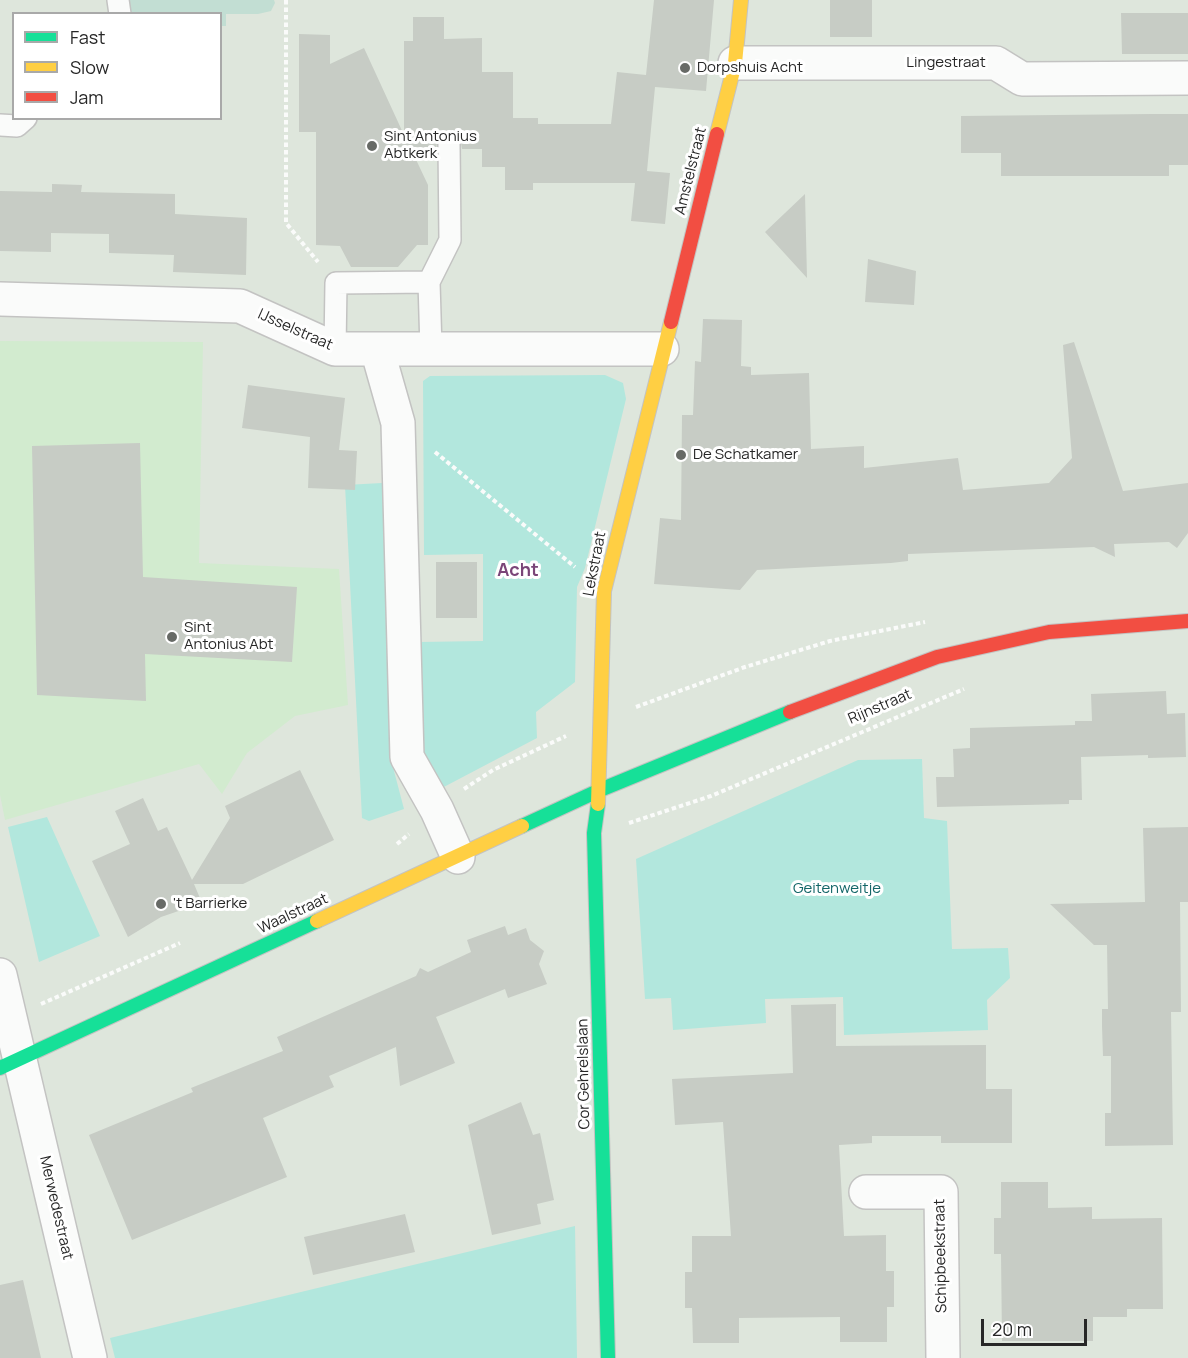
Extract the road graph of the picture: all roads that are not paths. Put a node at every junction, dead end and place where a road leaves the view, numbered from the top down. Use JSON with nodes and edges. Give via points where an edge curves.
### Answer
{"nodes":[{"id":1,"x":741,"y":0,"type":"edge"},
{"id":2,"x":735,"y":63,"type":"junction"},
{"id":3,"x":1188,"y":78,"type":"edge"},
{"id":4,"x":24,"y":120,"type":"edge"},
{"id":5,"x":0,"y":125,"type":"edge"},
{"id":6,"x":449,"y":144,"type":"dead end"},
{"id":7,"x":429,"y":282,"type":"junction"},
{"id":8,"x":0,"y":299,"type":"edge"},
{"id":9,"x":335,"y":349,"type":"junction"},
{"id":10,"x":377,"y":349,"type":"junction"},
{"id":11,"x":431,"y":349,"type":"junction"},
{"id":12,"x":662,"y":349,"type":"junction"},
{"id":13,"x":1188,"y":621,"type":"edge"},
{"id":14,"x":600,"y":790,"type":"junction"},
{"id":15,"x":458,"y":857,"type":"junction"},
{"id":16,"x":0,"y":975,"type":"edge"},
{"id":17,"x":10,"y":1064,"type":"edge"},
{"id":18,"x":866,"y":1192,"type":"dead end"},
{"id":19,"x":90,"y":1358,"type":"edge"},
{"id":20,"x":608,"y":1358,"type":"edge"},
{"id":21,"x":943,"y":1358,"type":"edge"}],
"edges":[{"from":1,"to":2,"type":"street","name":"Amstelstraat"},
{"from":2,"to":3,"type":"street","name":"Lingestraat","via":[[996,63],[1022,79]]},
{"from":2,"to":12,"type":"street","name":"Amstelstraat"},
{"from":4,"to":5,"type":"lane","via":[[17,126]]},
{"from":6,"to":7,"type":"lane","via":[[450,240]]},
{"from":7,"to":9,"type":"lane","via":[[336,283]]},
{"from":7,"to":11,"type":"lane"},
{"from":8,"to":9,"type":"street","name":"IJsselstraat","via":[[240,306]]},
{"from":9,"to":10,"type":"street","name":"IJsselstraat"},
{"from":10,"to":11,"type":"street","name":"IJsselstraat"},
{"from":10,"to":15,"type":"street","via":[[398,423],[407,757]]},
{"from":11,"to":12,"type":"street","name":"IJsselstraat"},
{"from":12,"to":14,"type":"street","name":"Lekstraat","via":[[604,591]]},
{"from":13,"to":14,"type":"street","name":"Rijnstraat","via":[[1049,632],[937,657],[811,702]]},
{"from":14,"to":15,"type":"street","name":"Waalstraat"},
{"from":14,"to":20,"type":"street","name":"Cor Gehrelslaan","via":[[594,833]]},
{"from":15,"to":17,"type":"street","name":"Waalstraat"},
{"from":16,"to":17,"type":"street","name":"Merwedestraat"},
{"from":17,"to":19,"type":"street","name":"Merwedestraat"},
{"from":18,"to":21,"type":"street","name":"Schipbeekstraat","via":[[941,1192]]}]}
